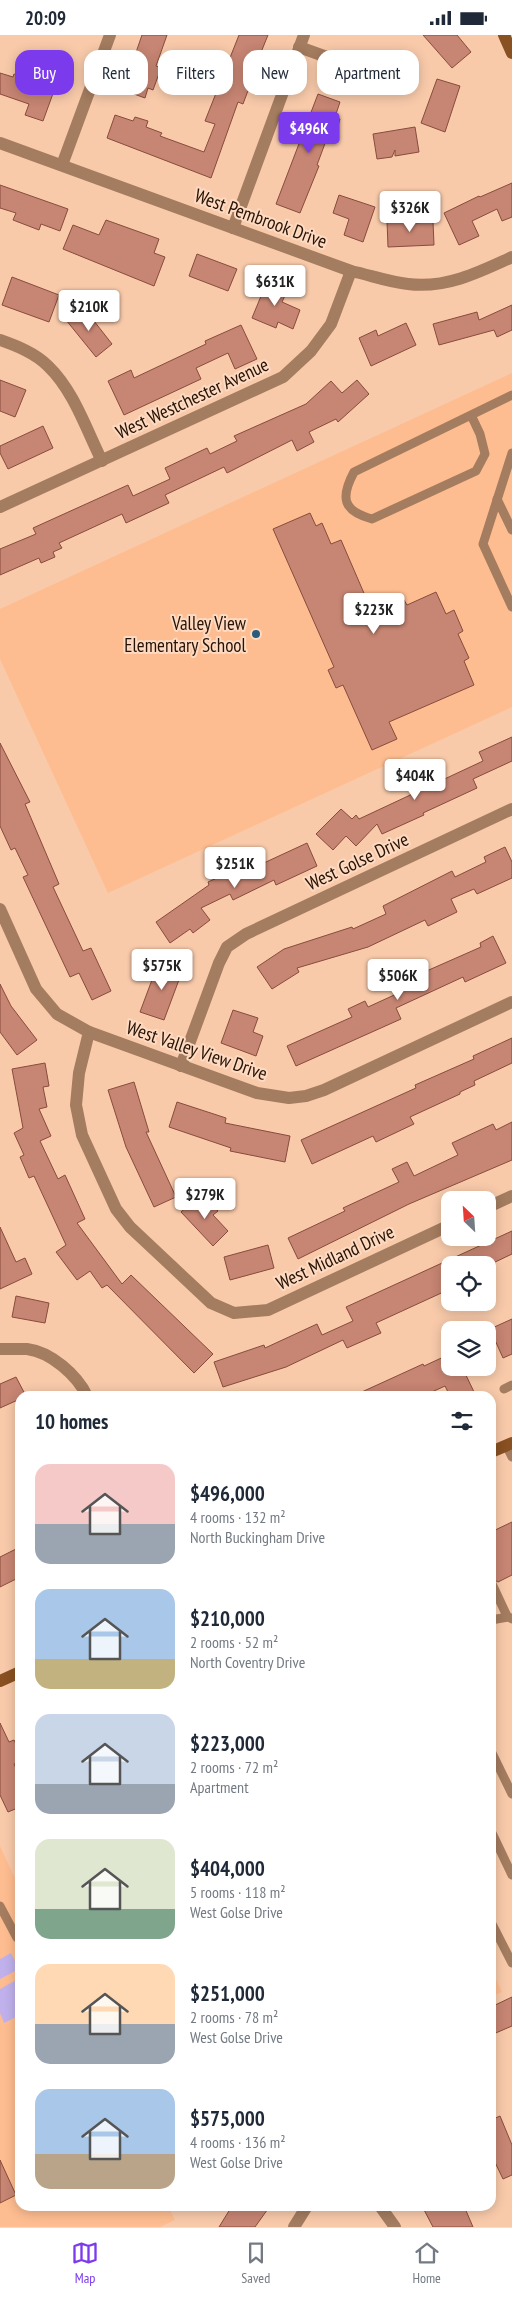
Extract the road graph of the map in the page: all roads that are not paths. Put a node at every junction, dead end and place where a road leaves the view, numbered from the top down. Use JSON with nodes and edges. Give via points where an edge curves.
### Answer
{"nodes":[{"id":1,"x":110,"y":35,"type":"edge"},
{"id":2,"x":504,"y":35,"type":"edge"},
{"id":3,"x":301,"y":41,"type":"edge"},
{"id":4,"x":322,"y":50,"type":"edge"},
{"id":5,"x":512,"y":53,"type":"edge"},
{"id":6,"x":0,"y":143,"type":"edge"},
{"id":7,"x":62,"y":165,"type":"junction"},
{"id":8,"x":233,"y":227,"type":"junction"},
{"id":9,"x":512,"y":257,"type":"edge"},
{"id":10,"x":351,"y":271,"type":"junction"},
{"id":11,"x":0,"y":340,"type":"edge"},
{"id":12,"x":512,"y":395,"type":"edge"},
{"id":13,"x":471,"y":415,"type":"junction"},
{"id":14,"x":512,"y":453,"type":"edge"},
{"id":15,"x":102,"y":461,"type":"junction"},
{"id":16,"x":497,"y":499,"type":"junction"},
{"id":17,"x":0,"y":507,"type":"edge"},
{"id":18,"x":512,"y":530,"type":"edge"},
{"id":19,"x":512,"y":607,"type":"edge"},
{"id":20,"x":512,"y":809,"type":"edge"},
{"id":21,"x":0,"y":909,"type":"edge"},
{"id":22,"x":512,"y":1003,"type":"edge"},
{"id":23,"x":89,"y":1032,"type":"junction"},
{"id":24,"x":181,"y":1066,"type":"junction"},
{"id":25,"x":512,"y":1196,"type":"edge"},
{"id":26,"x":496,"y":1203,"type":"edge"},
{"id":27,"x":441,"y":1229,"type":"edge"},
{"id":28,"x":0,"y":1349,"type":"edge"},
{"id":29,"x":84,"y":1391,"type":"edge"},
{"id":30,"x":509,"y":1444,"type":"edge"},
{"id":31,"x":496,"y":1450,"type":"edge"},
{"id":32,"x":512,"y":1457,"type":"edge"},
{"id":33,"x":496,"y":1592,"type":"edge"},
{"id":34,"x":509,"y":1617,"type":"edge"},
{"id":35,"x":496,"y":1619,"type":"edge"},
{"id":36,"x":15,"y":1675,"type":"edge"},
{"id":37,"x":0,"y":1681,"type":"edge"},
{"id":38,"x":496,"y":1761,"type":"edge"},
{"id":39,"x":512,"y":1794,"type":"edge"},
{"id":40,"x":496,"y":1841,"type":"edge"},
{"id":41,"x":512,"y":1875,"type":"edge"},
{"id":42,"x":0,"y":1906,"type":"edge"},
{"id":43,"x":496,"y":1932,"type":"edge"},
{"id":44,"x":15,"y":1935,"type":"edge"},
{"id":45,"x":512,"y":1963,"type":"edge"},
{"id":46,"x":304,"y":2211,"type":"edge"},
{"id":47,"x":384,"y":2211,"type":"edge"},
{"id":48,"x":294,"y":2227,"type":"edge"},
{"id":49,"x":395,"y":2227,"type":"edge"}],
"edges":[{"from":1,"to":7,"type":"street"},
{"from":2,"to":5,"type":"main road"},
{"from":3,"to":4,"type":"street"},
{"from":3,"to":8,"type":"street"},
{"from":6,"to":7,"type":"street","name":"West Pembrook Drive"},
{"from":7,"to":8,"type":"street","name":"West Pembrook Drive"},
{"from":8,"to":10,"type":"street","name":"West Pembrook Drive"},
{"from":9,"to":10,"type":"street","name":"West Pembrook Drive","via":[[467,277],[437,283],[409,285]]},
{"from":10,"to":15,"type":"street","name":"West Westchester Avenue","via":[[331,324],[311,351],[283,377]]},
{"from":11,"to":15,"type":"street","via":[[23,349],[47,365],[65,386]]},
{"from":12,"to":13,"type":"lane"},
{"from":13,"to":13,"type":"lane","via":[[354,472],[346,488],[348,506],[356,515],[372,519],[476,471],[485,454]]},
{"from":14,"to":16,"type":"lane"},
{"from":15,"to":17,"type":"street","name":"West Westchester Avenue"},
{"from":16,"to":18,"type":"lane"},
{"from":16,"to":19,"type":"lane","via":[[483,544]]},
{"from":20,"to":24,"type":"street","name":"West Golse Drive","via":[[246,934],[227,947]]},
{"from":21,"to":23,"type":"street","name":"West Valley View Drive","via":[[36,989],[57,1014]]},
{"from":22,"to":24,"type":"street","name":"West Valley View Drive","via":[[324,1091],[306,1096],[289,1098],[257,1093]]},
{"from":23,"to":24,"type":"street","name":"West Valley View Drive"},
{"from":23,"to":27,"type":"street","name":"West Midland Drive","via":[[79,1073],[76,1105],[82,1135],[116,1209],[130,1227],[211,1303],[234,1313],[268,1310]]},
{"from":25,"to":26,"type":"street"},
{"from":28,"to":29,"type":"street","via":[[29,1349],[52,1358]]},
{"from":30,"to":31,"type":"main road"},
{"from":30,"to":32,"type":"lane"},
{"from":33,"to":34,"type":"lane"},
{"from":34,"to":35,"type":"lane"},
{"from":36,"to":37,"type":"main road"},
{"from":38,"to":39,"type":"lane"},
{"from":40,"to":41,"type":"lane"},
{"from":42,"to":44,"type":"lane"},
{"from":43,"to":45,"type":"lane"},
{"from":46,"to":48,"type":"street"},
{"from":47,"to":49,"type":"street"}]}
